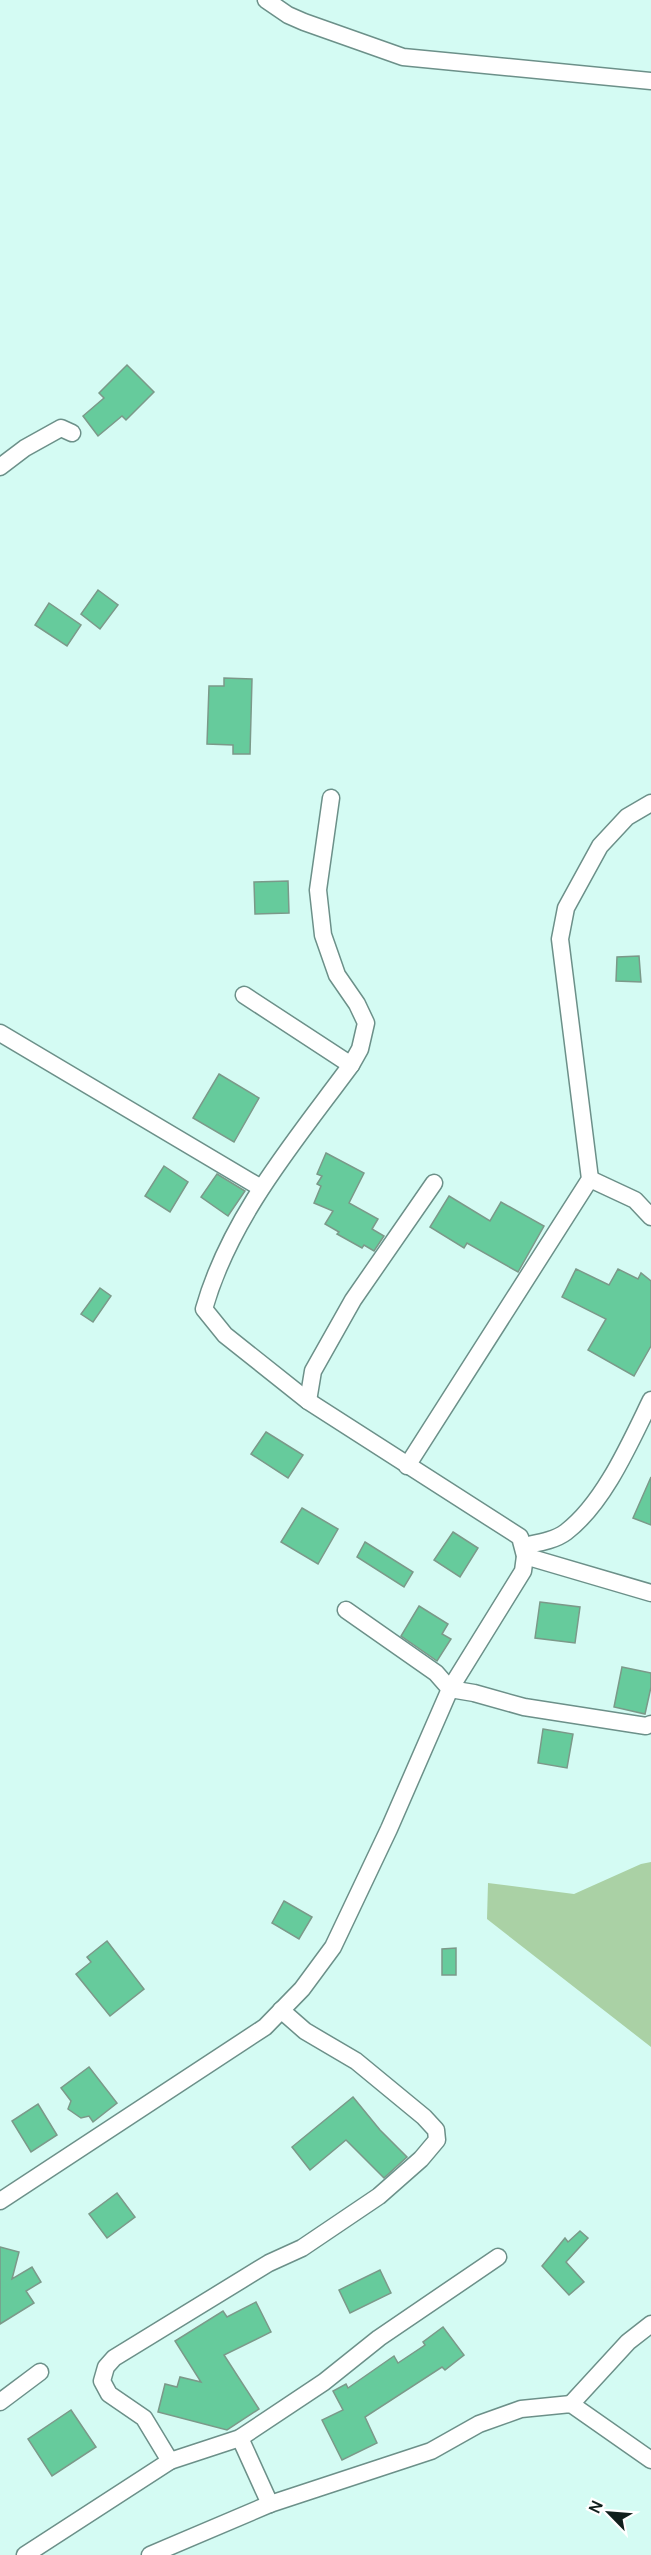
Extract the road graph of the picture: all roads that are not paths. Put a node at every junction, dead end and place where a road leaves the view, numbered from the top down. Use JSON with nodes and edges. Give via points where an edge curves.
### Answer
{"nodes":[{"id":1,"x":266,"y":0,"type":"edge"},
{"id":2,"x":651,"y":81,"type":"edge"},
{"id":3,"x":72,"y":433,"type":"dead end"},
{"id":4,"x":0,"y":467,"type":"edge"},
{"id":5,"x":331,"y":798,"type":"dead end"},
{"id":6,"x":651,"y":803,"type":"edge"},
{"id":7,"x":244,"y":995,"type":"dead end"},
{"id":8,"x":0,"y":1033,"type":"edge"},
{"id":9,"x":351,"y":1065,"type":"junction"},
{"id":10,"x":590,"y":1179,"type":"junction"},
{"id":11,"x":434,"y":1183,"type":"dead end"},
{"id":12,"x":261,"y":1188,"type":"junction"},
{"id":13,"x":651,"y":1217,"type":"edge"},
{"id":14,"x":651,"y":1400,"type":"edge"},
{"id":15,"x":308,"y":1401,"type":"junction"},
{"id":16,"x":407,"y":1466,"type":"junction"},
{"id":17,"x":524,"y":1551,"type":"junction"},
{"id":18,"x":651,"y":1593,"type":"edge"},
{"id":19,"x":346,"y":1610,"type":"dead end"},
{"id":20,"x":450,"y":1689,"type":"junction"},
{"id":21,"x":651,"y":1724,"type":"edge"},
{"id":22,"x":281,"y":2010,"type":"junction"},
{"id":23,"x":0,"y":2201,"type":"edge"},
{"id":24,"x":498,"y":2257,"type":"dead end"},
{"id":25,"x":651,"y":2324,"type":"edge"},
{"id":26,"x":40,"y":2372,"type":"dead end"},
{"id":27,"x":0,"y":2402,"type":"edge"},
{"id":28,"x":571,"y":2404,"type":"junction"},
{"id":29,"x":240,"y":2438,"type":"junction"},
{"id":30,"x":651,"y":2460,"type":"edge"},
{"id":31,"x":170,"y":2461,"type":"junction"},
{"id":32,"x":270,"y":2504,"type":"junction"},
{"id":33,"x":25,"y":2555,"type":"edge"},
{"id":34,"x":150,"y":2555,"type":"edge"}],
"edges":[{"from":1,"to":2,"type":"street","via":[[288,15],[403,57]]},
{"from":3,"to":4,"type":"street","via":[[61,428]]},
{"from":5,"to":9,"type":"street","via":[[318,890],[323,935],[337,975],[366,1023],[360,1049]]},
{"from":6,"to":10,"type":"street","via":[[627,817],[600,846],[566,908],[560,939]]},
{"from":7,"to":9,"type":"street"},
{"from":8,"to":12,"type":"street"},
{"from":9,"to":12,"type":"street"},
{"from":10,"to":13,"type":"street","via":[[635,1200]]},
{"from":10,"to":16,"type":"street"},
{"from":11,"to":15,"type":"street","via":[[353,1300],[313,1371]]},
{"from":12,"to":15,"type":"street","via":[[212,1280],[204,1309],[225,1335]]},
{"from":14,"to":17,"type":"street","via":[[604,1489],[565,1533]]},
{"from":15,"to":16,"type":"street"},
{"from":16,"to":17,"type":"street","via":[[520,1537]]},
{"from":17,"to":18,"type":"street"},
{"from":17,"to":20,"type":"street","via":[[523,1571]]},
{"from":19,"to":20,"type":"street","via":[[436,1673]]},
{"from":20,"to":21,"type":"street","via":[[524,1707]]},
{"from":20,"to":22,"type":"street","via":[[333,1947]]},
{"from":22,"to":23,"type":"street","via":[[265,2026]]},
{"from":22,"to":31,"type":"street","via":[[305,2031],[356,2061],[424,2117],[436,2130],[437,2140],[422,2159],[379,2196],[302,2248],[268,2263],[114,2358],[106,2367],[102,2381],[109,2394],[144,2418]]},
{"from":24,"to":29,"type":"street"},
{"from":25,"to":28,"type":"street","via":[[628,2342]]},
{"from":26,"to":27,"type":"street"},
{"from":28,"to":30,"type":"street"},
{"from":28,"to":32,"type":"street","via":[[520,2409],[479,2424],[431,2451]]},
{"from":29,"to":31,"type":"street"},
{"from":29,"to":32,"type":"street"},
{"from":31,"to":33,"type":"street"},
{"from":32,"to":34,"type":"street"}]}
